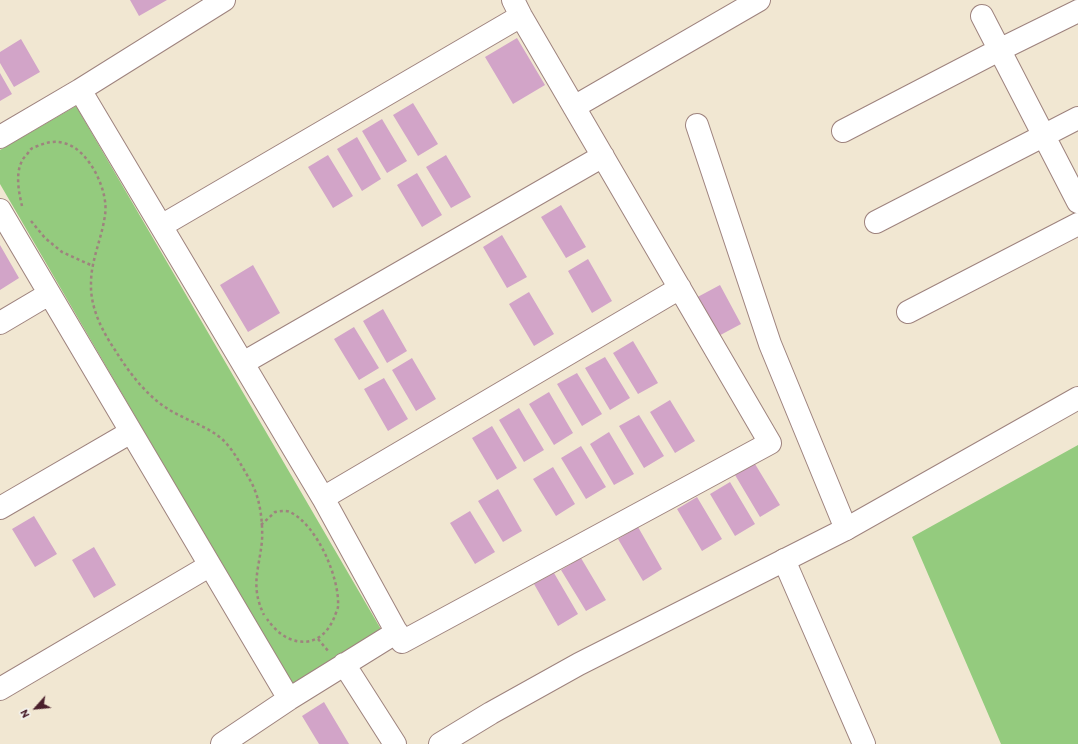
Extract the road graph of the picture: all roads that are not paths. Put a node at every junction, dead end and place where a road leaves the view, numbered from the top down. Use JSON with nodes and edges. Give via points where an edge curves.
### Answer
{"nodes":[{"id":1,"x":224,"y":0,"type":"edge"},
{"id":2,"x":759,"y":0,"type":"edge"},
{"id":3,"x":517,"y":8,"type":"edge"},
{"id":4,"x":1078,"y":11,"type":"edge"},
{"id":5,"x":982,"y":16,"type":"dead end"},
{"id":6,"x":999,"y":50,"type":"junction"},
{"id":7,"x":80,"y":90,"type":"junction"},
{"id":8,"x":574,"y":107,"type":"junction"},
{"id":9,"x":1078,"y":118,"type":"edge"},
{"id":10,"x":697,"y":125,"type":"dead end"},
{"id":11,"x":843,"y":132,"type":"dead end"},
{"id":12,"x":1044,"y":136,"type":"junction"},
{"id":13,"x":0,"y":137,"type":"edge"},
{"id":14,"x":603,"y":156,"type":"junction"},
{"id":15,"x":1078,"y":202,"type":"edge"},
{"id":16,"x":0,"y":210,"type":"edge"},
{"id":17,"x":876,"y":222,"type":"dead end"},
{"id":18,"x":1078,"y":224,"type":"edge"},
{"id":19,"x":161,"y":226,"type":"junction"},
{"id":20,"x":680,"y":288,"type":"junction"},
{"id":21,"x":49,"y":294,"type":"junction"},
{"id":22,"x":908,"y":312,"type":"dead end"},
{"id":23,"x":0,"y":323,"type":"edge"},
{"id":24,"x":243,"y":364,"type":"junction"},
{"id":25,"x":1078,"y":398,"type":"edge"},
{"id":26,"x":131,"y":432,"type":"junction"},
{"id":27,"x":323,"y":498,"type":"junction"},
{"id":28,"x":0,"y":508,"type":"edge"},
{"id":29,"x":846,"y":529,"type":"junction"},
{"id":30,"x":784,"y":560,"type":"junction"},
{"id":31,"x":209,"y":566,"type":"junction"},
{"id":32,"x":397,"y":632,"type":"junction"},
{"id":33,"x":344,"y":664,"type":"junction"},
{"id":34,"x":0,"y":689,"type":"edge"},
{"id":35,"x":289,"y":699,"type":"junction"},
{"id":36,"x":222,"y":744,"type":"edge"},
{"id":37,"x":395,"y":744,"type":"edge"},
{"id":38,"x":440,"y":744,"type":"edge"},
{"id":39,"x":864,"y":744,"type":"edge"}],
"edges":[{"from":1,"to":7,"type":"street"},
{"from":2,"to":8,"type":"street"},
{"from":3,"to":8,"type":"street"},
{"from":3,"to":19,"type":"street"},
{"from":4,"to":6,"type":"street"},
{"from":5,"to":6,"type":"street"},
{"from":6,"to":11,"type":"street"},
{"from":6,"to":12,"type":"street"},
{"from":7,"to":13,"type":"street"},
{"from":7,"to":19,"type":"street"},
{"from":8,"to":14,"type":"street"},
{"from":9,"to":12,"type":"street"},
{"from":10,"to":29,"type":"street","via":[[770,344]]},
{"from":12,"to":15,"type":"street"},
{"from":12,"to":17,"type":"street"},
{"from":14,"to":20,"type":"street"},
{"from":14,"to":24,"type":"street"},
{"from":16,"to":21,"type":"street"},
{"from":18,"to":22,"type":"street"},
{"from":19,"to":24,"type":"street"},
{"from":20,"to":27,"type":"street"},
{"from":20,"to":32,"type":"street","via":[[770,443],[402,642]]},
{"from":21,"to":23,"type":"street"},
{"from":21,"to":26,"type":"street"},
{"from":24,"to":27,"type":"street"},
{"from":25,"to":29,"type":"street"},
{"from":26,"to":28,"type":"street"},
{"from":26,"to":31,"type":"street"},
{"from":27,"to":32,"type":"street"},
{"from":29,"to":30,"type":"street"},
{"from":30,"to":38,"type":"street","via":[[579,664]]},
{"from":30,"to":39,"type":"street"},
{"from":31,"to":34,"type":"street"},
{"from":31,"to":35,"type":"street"},
{"from":32,"to":33,"type":"street"},
{"from":33,"to":35,"type":"street"},
{"from":33,"to":37,"type":"street"},
{"from":35,"to":36,"type":"street"}]}
